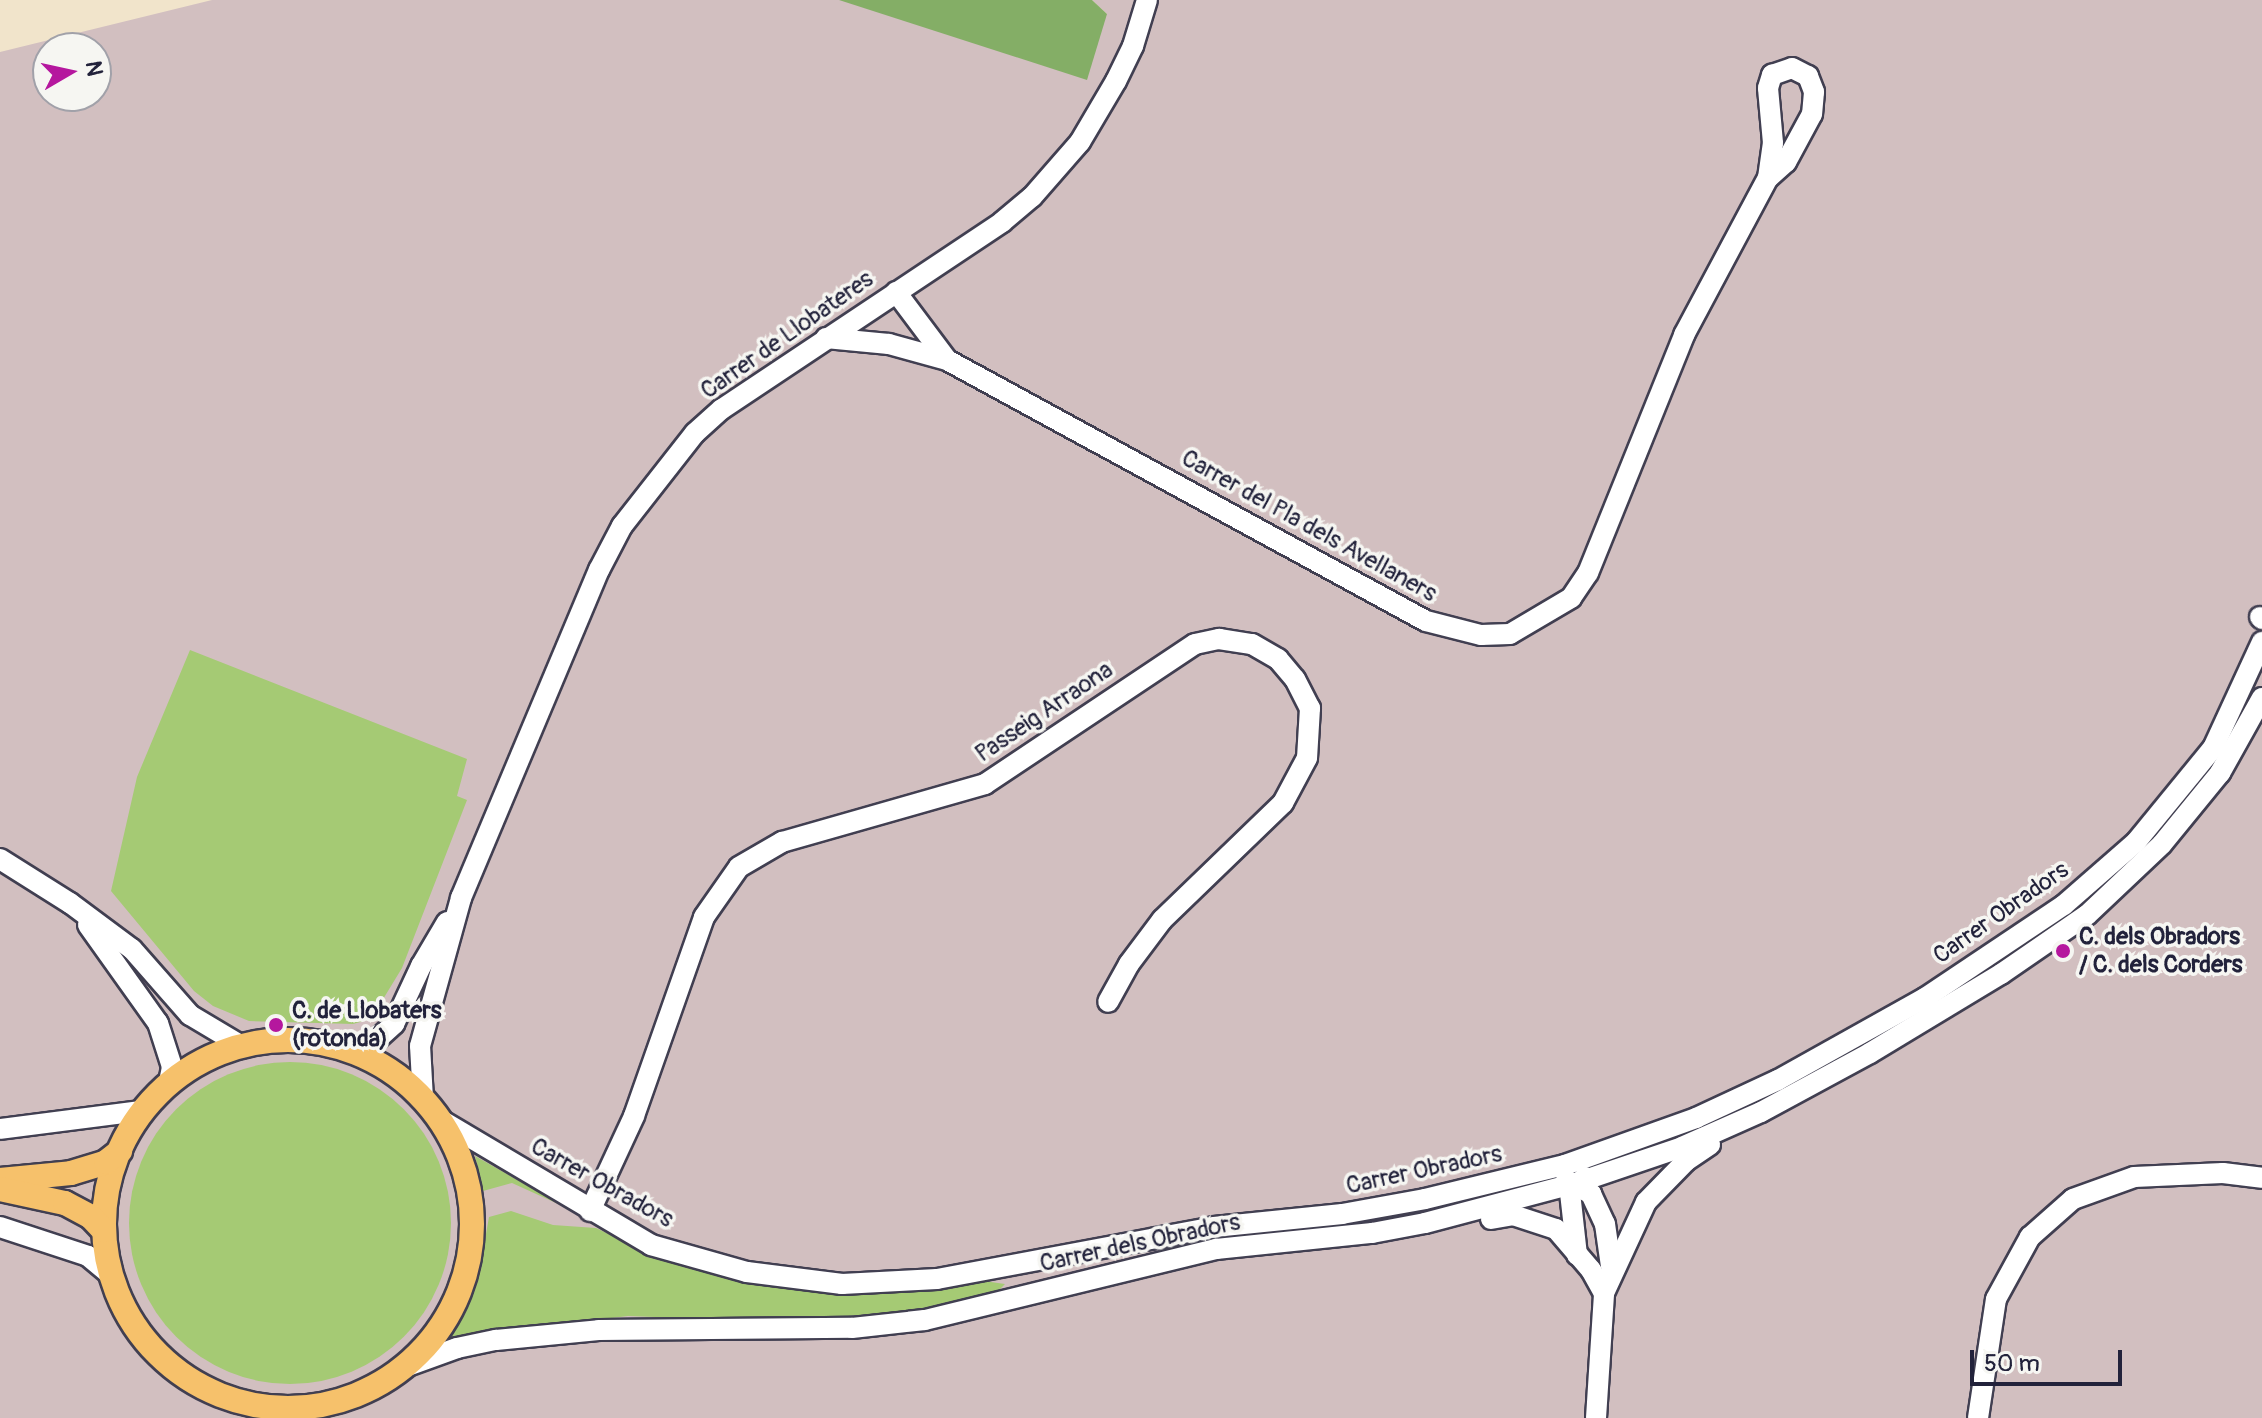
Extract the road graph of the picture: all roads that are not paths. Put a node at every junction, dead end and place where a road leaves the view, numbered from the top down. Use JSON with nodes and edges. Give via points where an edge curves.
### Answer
{"nodes":[{"id":1,"x":1147,"y":0,"type":"edge"},
{"id":2,"x":1768,"y":178,"type":"junction"},
{"id":3,"x":896,"y":292,"type":"junction"},
{"id":4,"x":826,"y":338,"type":"junction"},
{"id":5,"x":947,"y":360,"type":"junction"},
{"id":6,"x":2262,"y":642,"type":"edge"},
{"id":7,"x":2262,"y":672,"type":"edge"},
{"id":8,"x":2257,"y":707,"type":"edge"},
{"id":9,"x":2237,"y":742,"type":"junction"},
{"id":10,"x":0,"y":859,"type":"edge"},
{"id":11,"x":2112,"y":870,"type":"junction"},
{"id":12,"x":2084,"y":891,"type":"junction"},
{"id":13,"x":461,"y":898,"type":"junction"},
{"id":14,"x":70,"y":903,"type":"junction"},
{"id":15,"x":1108,"y":1002,"type":"dead end"},
{"id":16,"x":242,"y":1046,"type":"junction"},
{"id":17,"x":354,"y":1052,"type":"junction"},
{"id":18,"x":1855,"y":1061,"type":"junction"},
{"id":19,"x":169,"y":1083,"type":"junction"},
{"id":20,"x":423,"y":1099,"type":"junction"},
{"id":21,"x":1716,"y":1109,"type":"junction"},
{"id":22,"x":141,"y":1111,"type":"junction"},
{"id":23,"x":1761,"y":1112,"type":"junction"},
{"id":24,"x":439,"y":1119,"type":"junction"},
{"id":25,"x":0,"y":1129,"type":"edge"},
{"id":26,"x":120,"y":1151,"type":"junction"},
{"id":27,"x":2262,"y":1178,"type":"edge"},
{"id":28,"x":0,"y":1180,"type":"edge"},
{"id":29,"x":1577,"y":1184,"type":"junction"},
{"id":30,"x":0,"y":1189,"type":"edge"},
{"id":31,"x":1372,"y":1209,"type":"junction"},
{"id":32,"x":590,"y":1211,"type":"junction"},
{"id":33,"x":1425,"y":1223,"type":"junction"},
{"id":34,"x":0,"y":1227,"type":"edge"},
{"id":35,"x":1214,"y":1227,"type":"junction"},
{"id":36,"x":103,"y":1230,"type":"junction"},
{"id":37,"x":1216,"y":1249,"type":"junction"},
{"id":38,"x":1577,"y":1255,"type":"junction"},
{"id":39,"x":1612,"y":1273,"type":"junction"},
{"id":40,"x":112,"y":1276,"type":"junction"},
{"id":41,"x":1604,"y":1293,"type":"junction"},
{"id":42,"x":410,"y":1365,"type":"junction"},
{"id":43,"x":207,"y":1391,"type":"junction"},
{"id":44,"x":290,"y":1413,"type":"edge"},
{"id":45,"x":219,"y":1418,"type":"edge"},
{"id":46,"x":1596,"y":1418,"type":"edge"},
{"id":47,"x":1978,"y":1418,"type":"edge"}],
"edges":[{"from":1,"to":3,"type":"street","name":"Carrer de Llobateres","via":[[1133,46],[1080,142],[1032,197]]},
{"from":2,"to":2,"type":"street","name":"Carrer del Pla dels Avellaners","via":[[1786,162],[1812,114],[1814,92],[1808,76],[1792,68],[1772,75],[1768,88],[1773,143]]},
{"from":2,"to":5,"type":"street","name":"Carrer del Pla dels Avellaners","via":[[1684,335],[1588,573],[1571,598],[1510,634],[1481,635],[1426,621]]},
{"from":3,"to":4,"type":"street","name":"Carrer de Llobateres"},
{"from":3,"to":5,"type":"street","name":"Carrer del Pla dels Avellaners"},
{"from":4,"to":5,"type":"street","via":[[900,346]]},
{"from":4,"to":13,"type":"street","name":"Carrer de Llobateres","via":[[695,433],[622,526]]},
{"from":6,"to":11,"type":"street","name":"Carrer Obradors","via":[[2213,748]]},
{"from":7,"to":8,"type":"street","name":"Carrer dels Obradors","via":[[2250,696]]},
{"from":8,"to":9,"type":"street","name":"Carrer dels Obradors"},
{"from":9,"to":11,"type":"street","name":"Carrer dels Obradors","via":[[2222,751],[2152,843]]},
{"from":9,"to":18,"type":"street","name":"Carrer dels Obradors","via":[[2220,773],[2162,844],[2087,915],[2001,974]]},
{"from":10,"to":14,"type":"street"},
{"from":11,"to":12,"type":"street","name":"Carrer Obradors"},
{"from":12,"to":18,"type":"street","name":"Carrer dels Obradors","via":[[1973,978],[1865,1045]]},
{"from":12,"to":21,"type":"street","name":"Carrer Obradors","via":[[1925,998]]},
{"from":13,"to":17,"type":"street","name":"Carrer de Llobateres","via":[[394,1024]]},
{"from":13,"to":20,"type":"street","name":"Carrer de Llobateres","via":[[420,1046]]},
{"from":14,"to":16,"type":"street","via":[[132,949],[190,1015]]},
{"from":14,"to":19,"type":"street","via":[[158,1023],[172,1067]]},
{"from":15,"to":32,"type":"street","name":"Passeig Arraona","via":[[1162,920],[1283,803],[1307,758],[1310,708],[1278,659],[1252,644],[1219,639],[1195,644],[985,784],[782,842],[739,867],[704,917],[634,1116]]},
{"from":16,"to":17,"type":"main road","via":[[299,1041]]},
{"from":16,"to":19,"type":"main road","via":[[196,1064]]},
{"from":17,"to":20,"type":"main road","via":[[386,1068]]},
{"from":18,"to":23,"type":"street","name":"Carrer dels Obradors"},
{"from":19,"to":22,"type":"main road"},
{"from":20,"to":24,"type":"main road"},
{"from":21,"to":29,"type":"street","via":[[1701,1127],[1597,1165]]},
{"from":21,"to":31,"type":"street","name":"Carrer Obradors","via":[[1565,1165]]},
{"from":22,"to":25,"type":"street"},
{"from":22,"to":26,"type":"main road"},
{"from":23,"to":29,"type":"street","name":"Carrer dels Obradors"},
{"from":23,"to":39,"type":"street","via":[[1686,1161],[1646,1202]]},
{"from":24,"to":32,"type":"street","name":"Carrer Obradors"},
{"from":24,"to":42,"type":"main road","via":[[466,1173],[472,1203],[470,1260],[444,1322]]},
{"from":26,"to":28,"type":"main road","via":[[106,1162],[71,1173]]},
{"from":26,"to":36,"type":"main road","via":[[108,1183]]},
{"from":27,"to":47,"type":"street","via":[[2223,1173],[2134,1177],[2073,1199],[2030,1237],[1996,1299]]},
{"from":29,"to":31,"type":"street","via":[[1559,1176],[1402,1212]]},
{"from":29,"to":33,"type":"street","name":"Carrer dels Obradors"},
{"from":29,"to":38,"type":"street","via":[[1570,1193]]},
{"from":29,"to":39,"type":"street","via":[[1591,1194],[1605,1224]]},
{"from":30,"to":36,"type":"main road","via":[[65,1203]]},
{"from":31,"to":35,"type":"street","name":"Carrer Obradors"},
{"from":32,"to":35,"type":"street","name":"Carrer Obradors","via":[[651,1245],[747,1272],[842,1284],[937,1279]]},
{"from":33,"to":37,"type":"street","name":"Carrer dels Obradors"},
{"from":33,"to":38,"type":"street","via":[[1513,1215],[1556,1229]]},
{"from":34,"to":40,"type":"street","via":[[88,1256]]},
{"from":35,"to":37,"type":"street"},
{"from":36,"to":40,"type":"main road"},
{"from":37,"to":42,"type":"street","name":"Carrer dels Obradors","via":[[925,1320],[852,1328],[599,1330],[496,1340]]},
{"from":38,"to":41,"type":"street"},
{"from":39,"to":41,"type":"street"},
{"from":40,"to":43,"type":"main road","via":[[131,1324],[153,1351]]},
{"from":41,"to":46,"type":"street"},
{"from":42,"to":44,"type":"main road","via":[[354,1396]]},
{"from":43,"to":44,"type":"main road","via":[[232,1402]]},
{"from":43,"to":45,"type":"main road"}]}
